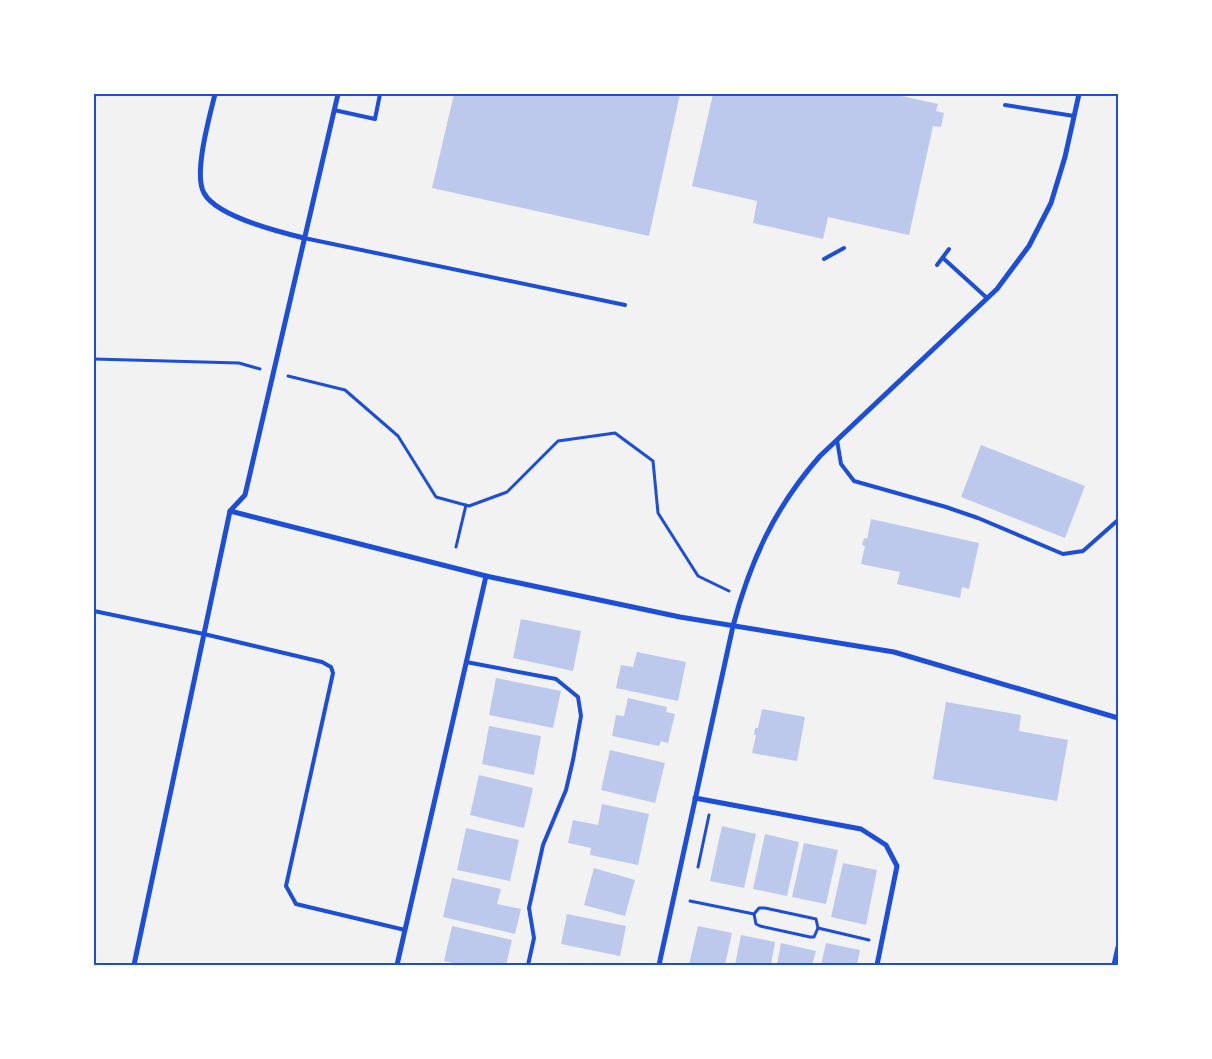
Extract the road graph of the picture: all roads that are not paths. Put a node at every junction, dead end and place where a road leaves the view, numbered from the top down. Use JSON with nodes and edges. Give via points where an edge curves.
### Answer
{"nodes":[{"id":1,"x":215,"y":94,"type":"edge"},
{"id":2,"x":338,"y":94,"type":"edge"},
{"id":3,"x":380,"y":94,"type":"edge"},
{"id":4,"x":1079,"y":94,"type":"edge"},
{"id":5,"x":1005,"y":105,"type":"dead end"},
{"id":6,"x":334,"y":110,"type":"junction"},
{"id":7,"x":1074,"y":116,"type":"junction"},
{"id":8,"x":304,"y":238,"type":"junction"},
{"id":9,"x":844,"y":248,"type":"dead end"},
{"id":10,"x":949,"y":249,"type":"dead end"},
{"id":11,"x":943,"y":258,"type":"junction"},
{"id":12,"x":824,"y":259,"type":"dead end"},
{"id":13,"x":938,"y":265,"type":"dead end"},
{"id":14,"x":987,"y":298,"type":"junction"},
{"id":15,"x":625,"y":305,"type":"dead end"},
{"id":16,"x":837,"y":440,"type":"junction"},
{"id":17,"x":230,"y":511,"type":"junction"},
{"id":18,"x":1118,"y":520,"type":"edge"},
{"id":19,"x":486,"y":576,"type":"junction"},
{"id":20,"x":94,"y":611,"type":"edge"},
{"id":21,"x":733,"y":626,"type":"junction"},
{"id":22,"x":204,"y":634,"type":"junction"},
{"id":23,"x":466,"y":662,"type":"junction"},
{"id":24,"x":1118,"y":718,"type":"edge"},
{"id":25,"x":695,"y":798,"type":"junction"},
{"id":26,"x":405,"y":930,"type":"junction"},
{"id":27,"x":1118,"y":951,"type":"edge"},
{"id":28,"x":134,"y":965,"type":"edge"},
{"id":29,"x":398,"y":965,"type":"edge"},
{"id":30,"x":528,"y":965,"type":"edge"},
{"id":31,"x":659,"y":965,"type":"edge"},
{"id":32,"x":877,"y":965,"type":"edge"},
{"id":33,"x":1114,"y":965,"type":"edge"}],
"edges":[{"from":1,"to":8,"type":"street","via":[[200,172],[203,192],[216,206],[244,219]]},
{"from":2,"to":6,"type":"street"},
{"from":3,"to":6,"type":"lane","via":[[375,119]]},
{"from":4,"to":7,"type":"street"},
{"from":5,"to":7,"type":"lane"},
{"from":6,"to":8,"type":"street"},
{"from":7,"to":14,"type":"street","via":[[1051,203],[1029,246]]},
{"from":8,"to":15,"type":"lane"},
{"from":8,"to":17,"type":"street","via":[[245,495]]},
{"from":9,"to":12,"type":"lane"},
{"from":10,"to":11,"type":"lane"},
{"from":11,"to":13,"type":"lane"},
{"from":11,"to":14,"type":"lane"},
{"from":14,"to":16,"type":"street"},
{"from":16,"to":18,"type":"lane","via":[[841,464],[854,481],[962,512],[1064,554],[1083,550]]},
{"from":16,"to":21,"type":"street","via":[[800,478],[779,510],[758,551],[740,597]]},
{"from":17,"to":19,"type":"street"},
{"from":17,"to":22,"type":"street"},
{"from":19,"to":21,"type":"street"},
{"from":19,"to":23,"type":"street"},
{"from":20,"to":22,"type":"lane"},
{"from":21,"to":24,"type":"street","via":[[894,652]]},
{"from":21,"to":25,"type":"street"},
{"from":22,"to":26,"type":"lane","via":[[322,662],[331,667],[333,673],[286,886],[296,904]]},
{"from":22,"to":28,"type":"street"},
{"from":23,"to":26,"type":"street"},
{"from":23,"to":30,"type":"lane","via":[[556,679],[578,697],[581,716],[573,760],[566,790],[543,845],[529,908],[534,938]]},
{"from":25,"to":31,"type":"street"},
{"from":25,"to":32,"type":"street","via":[[861,829],[886,845],[897,866]]},
{"from":26,"to":29,"type":"street"},
{"from":27,"to":33,"type":"street"}]}
